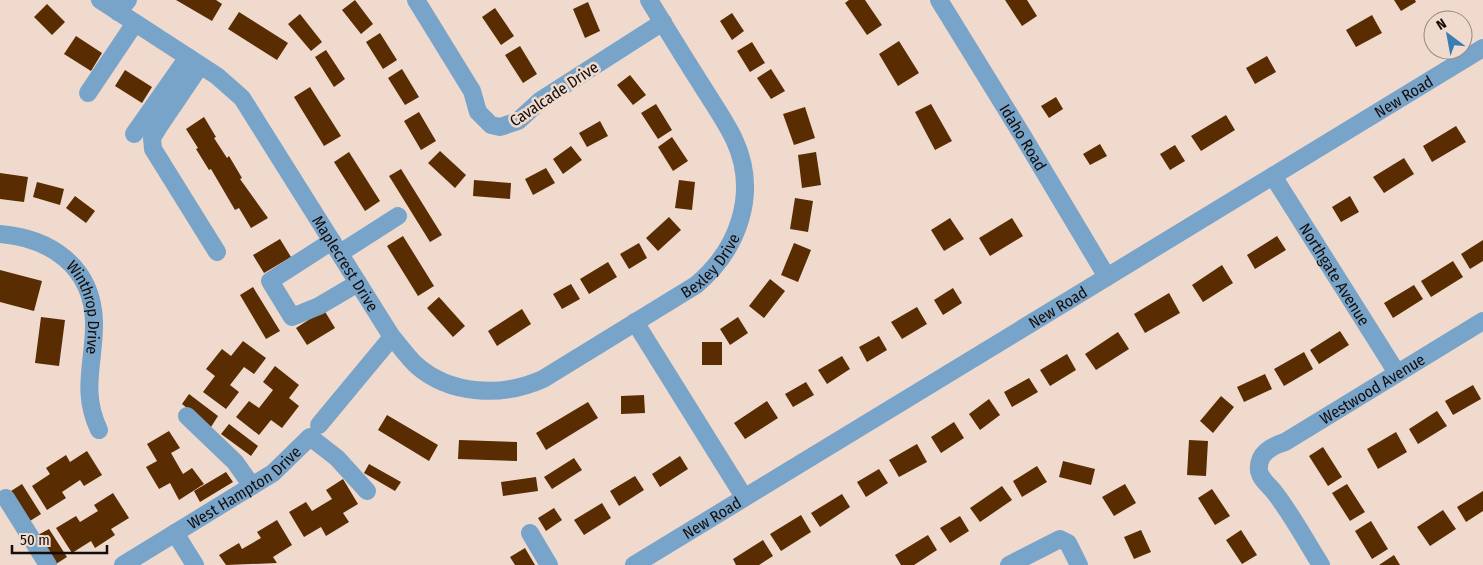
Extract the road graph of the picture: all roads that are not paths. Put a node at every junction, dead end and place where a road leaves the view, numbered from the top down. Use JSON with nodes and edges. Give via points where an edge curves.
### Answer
{"nodes":[{"id":1,"x":100,"y":0,"type":"edge"},
{"id":2,"x":416,"y":0,"type":"edge"},
{"id":3,"x":649,"y":0,"type":"edge"},
{"id":4,"x":939,"y":0,"type":"edge"},
{"id":5,"x":123,"y":6,"type":"edge"},
{"id":6,"x":663,"y":22,"type":"junction"},
{"id":7,"x":135,"y":23,"type":"junction"},
{"id":8,"x":1483,"y":48,"type":"edge"},
{"id":9,"x":194,"y":62,"type":"junction"},
{"id":10,"x":88,"y":93,"type":"dead end"},
{"id":11,"x":134,"y":134,"type":"dead end"},
{"id":12,"x":1273,"y":176,"type":"junction"},
{"id":13,"x":398,"y":216,"type":"dead end"},
{"id":14,"x":0,"y":234,"type":"edge"},
{"id":15,"x":336,"y":247,"type":"junction"},
{"id":16,"x":217,"y":252,"type":"dead end"},
{"id":17,"x":1107,"y":277,"type":"junction"},
{"id":18,"x":358,"y":283,"type":"junction"},
{"id":19,"x":1483,"y":321,"type":"edge"},
{"id":20,"x":635,"y":322,"type":"junction"},
{"id":21,"x":392,"y":337,"type":"junction"},
{"id":22,"x":1397,"y":373,"type":"junction"},
{"id":23,"x":187,"y":416,"type":"dead end"},
{"id":24,"x":99,"y":430,"type":"dead end"},
{"id":25,"x":314,"y":431,"type":"junction"},
{"id":26,"x":252,"y":486,"type":"junction"},
{"id":27,"x":367,"y":491,"type":"dead end"},
{"id":28,"x":6,"y":498,"type":"dead end"},
{"id":29,"x":744,"y":498,"type":"junction"},
{"id":30,"x":175,"y":533,"type":"junction"},
{"id":31,"x":530,"y":533,"type":"dead end"},
{"id":32,"x":48,"y":565,"type":"edge"},
{"id":33,"x":123,"y":565,"type":"edge"},
{"id":34,"x":195,"y":565,"type":"edge"},
{"id":35,"x":549,"y":565,"type":"edge"},
{"id":36,"x":634,"y":565,"type":"edge"},
{"id":37,"x":1010,"y":565,"type":"edge"},
{"id":38,"x":1079,"y":565,"type":"edge"},
{"id":39,"x":1321,"y":565,"type":"edge"}],
"edges":[{"from":1,"to":5,"type":"street","name":"Maplecrest Drive"},
{"from":2,"to":6,"type":"street","name":"Cavalcade Drive","via":[[472,91],[478,112],[491,125],[500,127],[518,121],[541,100]]},
{"from":3,"to":6,"type":"street","name":"Bexley Drive"},
{"from":4,"to":17,"type":"street","name":"Idaho Road"},
{"from":5,"to":7,"type":"street","name":"Maplecrest Drive"},
{"from":6,"to":20,"type":"street","name":"Bexley Drive","via":[[735,140],[744,168],[745,198],[737,233],[717,265],[696,284]]},
{"from":7,"to":9,"type":"street","name":"Maplecrest Drive"},
{"from":7,"to":10,"type":"street"},
{"from":8,"to":12,"type":"street","name":"New Road"},
{"from":9,"to":11,"type":"street"},
{"from":9,"to":15,"type":"street","name":"Maplecrest Drive","via":[[242,98]]},
{"from":9,"to":16,"type":"street","via":[[152,138],[153,149]]},
{"from":12,"to":17,"type":"street","name":"New Road"},
{"from":12,"to":22,"type":"street","name":"Northgate Avenue"},
{"from":13,"to":15,"type":"street"},
{"from":14,"to":24,"type":"street","name":"Winthrop Drive","via":[[20,236],[50,247],[79,275],[93,311],[88,384],[93,417]]},
{"from":15,"to":18,"type":"street","name":"Maplecrest Drive"},
{"from":15,"to":18,"type":"street","via":[[270,281],[292,317],[319,306]]},
{"from":17,"to":29,"type":"street","name":"New Road"},
{"from":18,"to":21,"type":"street","name":"Maplecrest Drive"},
{"from":19,"to":22,"type":"street","name":"Westwood Avenue"},
{"from":20,"to":21,"type":"street","name":"Maplecrest Drive","via":[[543,379],[498,391],[466,389],[436,378],[415,364]]},
{"from":20,"to":29,"type":"street"},
{"from":21,"to":25,"type":"street","name":"West Hampton Drive"},
{"from":22,"to":39,"type":"street","name":"Westwood Avenue","via":[[1285,442],[1274,445],[1262,457],[1261,477],[1275,492]]},
{"from":23,"to":26,"type":"street","via":[[235,462]]},
{"from":25,"to":26,"type":"street","name":"West Hampton Drive","via":[[273,473]]},
{"from":25,"to":27,"type":"street"},
{"from":26,"to":30,"type":"street","name":"West Hampton Drive"},
{"from":28,"to":32,"type":"street"},
{"from":29,"to":36,"type":"street","name":"New Road"},
{"from":30,"to":33,"type":"street","name":"West Hampton Drive"},
{"from":30,"to":34,"type":"street"},
{"from":31,"to":35,"type":"street"},
{"from":37,"to":38,"type":"street","via":[[1060,539],[1068,543]]}]}
